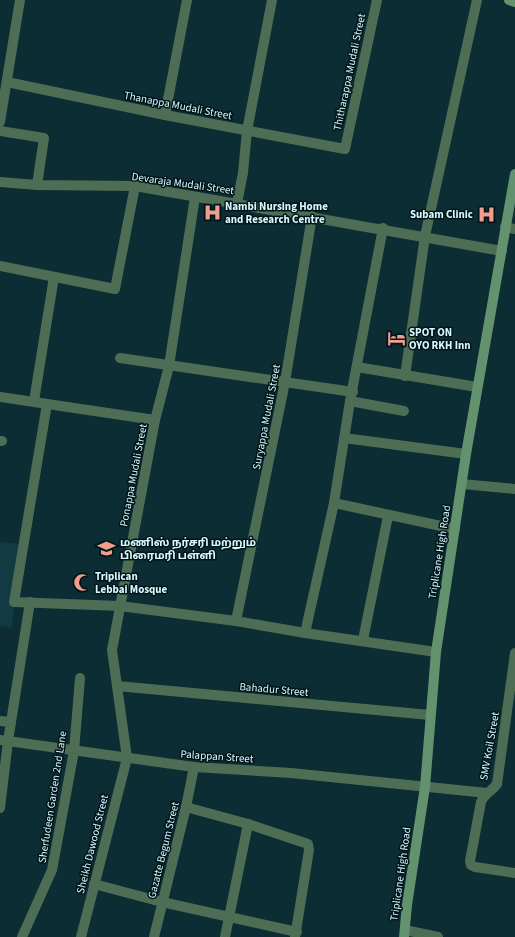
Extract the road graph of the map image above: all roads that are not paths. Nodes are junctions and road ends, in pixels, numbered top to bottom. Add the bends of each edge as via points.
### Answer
1 (20, 0) edge
2 (187, 0) edge
3 (272, 0) edge
4 (377, 0) edge
5 (477, 0) edge
6 (509, 0) edge
7 (515, 2) edge
8 (7, 82) junction
9 (165, 115) junction
10 (0, 122) edge
11 (0, 131) edge
12 (247, 131) junction
13 (345, 149) joint
14 (515, 174) edge
15 (0, 182) edge
16 (37, 185) junction
17 (135, 186) junction
18 (195, 196) junction
19 (237, 203) junction
20 (312, 216) junction
21 (383, 228) junction
22 (510, 228) edge
23 (425, 236) junction
24 (502, 251) junction
25 (0, 266) edge
26 (54, 277) junction
27 (120, 358) dead end
28 (169, 366) junction
29 (357, 367) junction
30 (405, 376) junction
31 (285, 382) junction
32 (477, 387) junction
33 (0, 396) edge
34 (352, 396) junction
35 (34, 401) junction
36 (47, 404) junction
37 (404, 411) dead end
38 (155, 420) junction
39 (344, 438) junction
40 (466, 454) junction
41 (462, 484) junction
42 (515, 489) edge
43 (334, 503) junction
44 (388, 516) junction
45 (455, 529) junction
46 (30, 602) junction
47 (120, 606) junction
48 (236, 621) junction
49 (305, 633) junction
50 (363, 640) junction
51 (436, 652) junction
52 (515, 653) edge
53 (80, 678) dead end
54 (117, 686) junction
55 (430, 716) junction
56 (0, 721) edge
57 (11, 722) junction
58 (4, 740) edge
59 (74, 751) junction
60 (127, 758) junction
61 (194, 768) junction
62 (425, 787) junction
63 (487, 793) junction
64 (186, 807) junction
65 (0, 808) edge
66 (248, 824) junction
67 (515, 873) edge
68 (94, 884) junction
69 (162, 902) junction
70 (230, 917) junction
71 (296, 934) edge
72 (405, 934) edge
73 (22, 937) edge
74 (81, 937) edge
75 (154, 937) edge
76 (225, 937) edge
77 (438, 937) edge

1 - 8 street
2 - 9 street
3 - 12 street
4 - 13 street, Thitharappa Mudali Street
5 - 23 street
6 - 7 main road
8 - 9 street, Thanappa Mudali Street
8 - 10 street
9 - 12 street, Thanappa Mudali Street
11 - 16 street via 44,138
12 - 13 street, Thanappa Mudali Street
12 - 19 street
14 - 22 main road, Triplicane High Road
15 - 16 street, Devaraja Mudali Street
16 - 17 street, Devaraja Mudali Street
17 - 18 street, Devaraja Mudali Street
17 - 26 street via 115,289
18 - 19 street, Devaraja Mudali Street
18 - 28 street, Ponappa Mudali Street
19 - 20 street, Devaraja Mudali Street
20 - 21 street, Devaraja Mudali Street
20 - 31 street, Suryappa Mudali Street
21 - 23 street, Devaraja Mudali Street
21 - 29 street
22 - 24 main road, Triplicane High Road
23 - 24 street, Devaraja Mudali Street
23 - 30 street
24 - 32 main road, Triplicane High Road
25 - 26 street
26 - 35 street
27 - 28 street
28 - 31 street
28 - 38 street, Ponappa Mudali Street
29 - 30 street
29 - 34 street
30 - 32 street
31 - 34 street
31 - 48 street, Suryappa Mudali Street
32 - 40 main road, Triplicane High Road
33 - 35 street
34 - 37 street
34 - 39 street
35 - 36 street
36 - 38 street
36 - 46 street via 14,602
38 - 47 street, Ponappa Mudali Street
39 - 40 street
39 - 43 street
40 - 41 main road, Triplicane High Road
41 - 42 street
41 - 45 main road, Triplicane High Road
43 - 44 street
43 - 49 street
44 - 45 street
44 - 50 street
45 - 51 main road, Triplicane High Road
46 - 47 street
46 - 57 street
47 - 48 street
47 - 54 street, Ponappa Mudali Street via 112,650
48 - 49 street
49 - 50 street
50 - 51 street
51 - 55 main road, Triplicane High Road
52 - 63 street, SMV Koil Street via 497,784
53 - 59 street, Sherfudeen Garden 2nd Lane
54 - 55 street, Bahadur Street
54 - 60 street, Ponappa Mudali Street
55 - 62 main road, Triplicane High Road
56 - 57 street
57 - 58 street
58 - 59 street, Palappan Street
58 - 65 street
59 - 60 street, Palappan Street
59 - 73 street, Sherfudeen Garden 2nd Lane via 52,870
60 - 61 street, Palappan Street
60 - 68 street, Sheikh Dawood Street
61 - 62 street, Palappan Street via 291,773
61 - 64 street, Gazatte Begum Street
62 - 63 street, Palappan Street
62 - 72 main road, Triplicane High Road
63 - 67 street, SMV Koil Street via 481,802 471,865
64 - 66 street
64 - 69 street, Gazatte Begum Street
66 - 70 street
66 - 71 street via 308,844
68 - 69 street
68 - 74 street, Sheikh Dawood Street
69 - 70 street
69 - 75 street, Gazatte Begum Street
70 - 71 street
70 - 76 street
72 - 77 street

